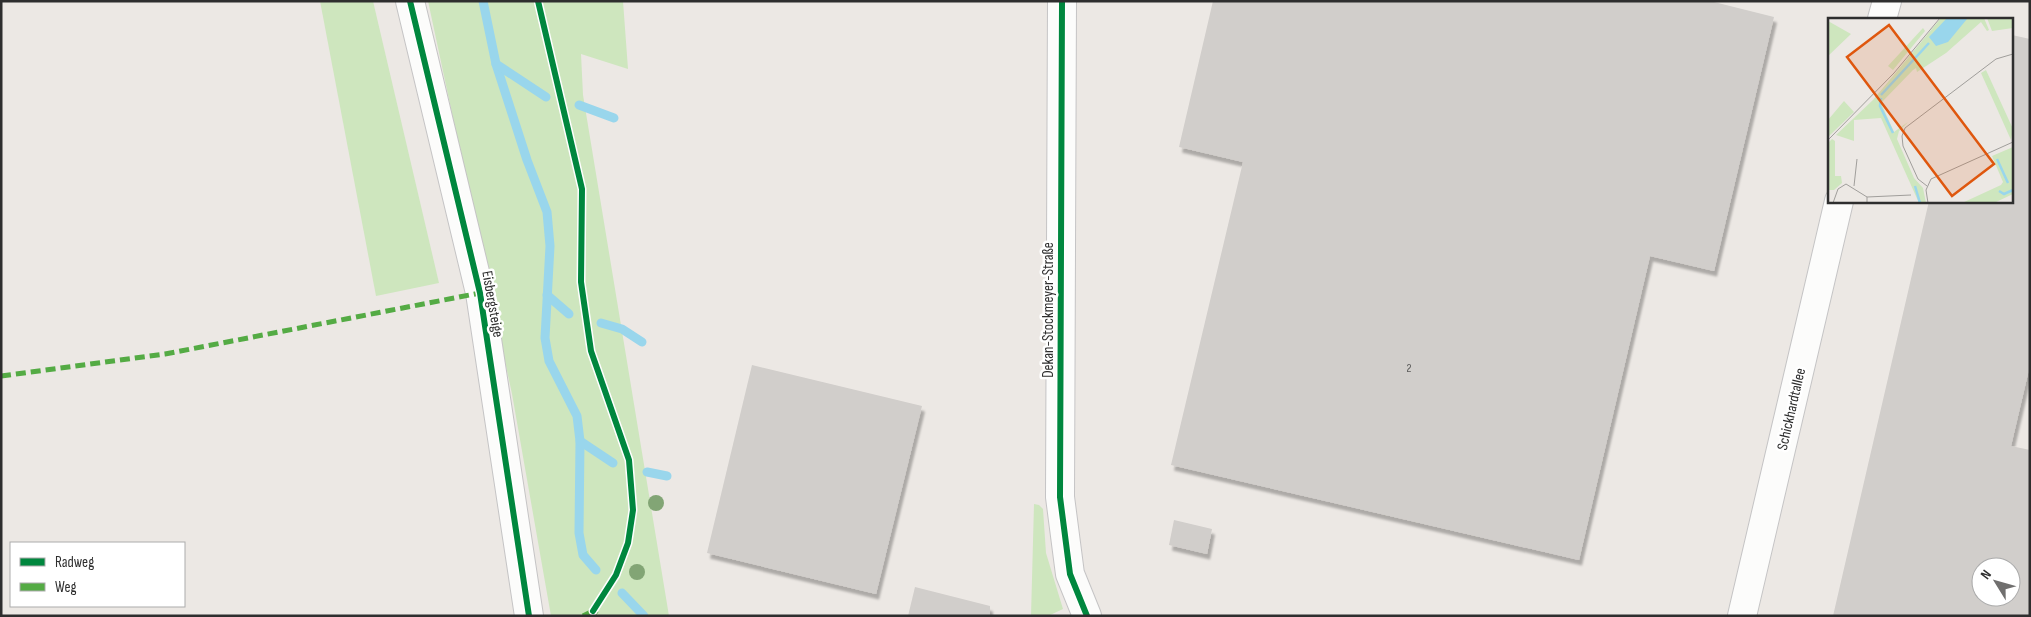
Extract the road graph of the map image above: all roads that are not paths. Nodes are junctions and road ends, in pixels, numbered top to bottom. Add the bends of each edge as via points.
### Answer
1 (410, 1) edge
2 (1062, 1) edge
3 (1886, 1) edge
4 (1882, 18) edge
5 (1840, 202) edge
6 (529, 616) edge
7 (1087, 616) edge
8 (1742, 616) edge

1 - 6 street, Eisbergsteige via 480,293
2 - 7 street, Dekan-Stockmeyer-Straße via 1060,497 1070,574
3 - 4 street
5 - 8 street, Schickhardtallee

